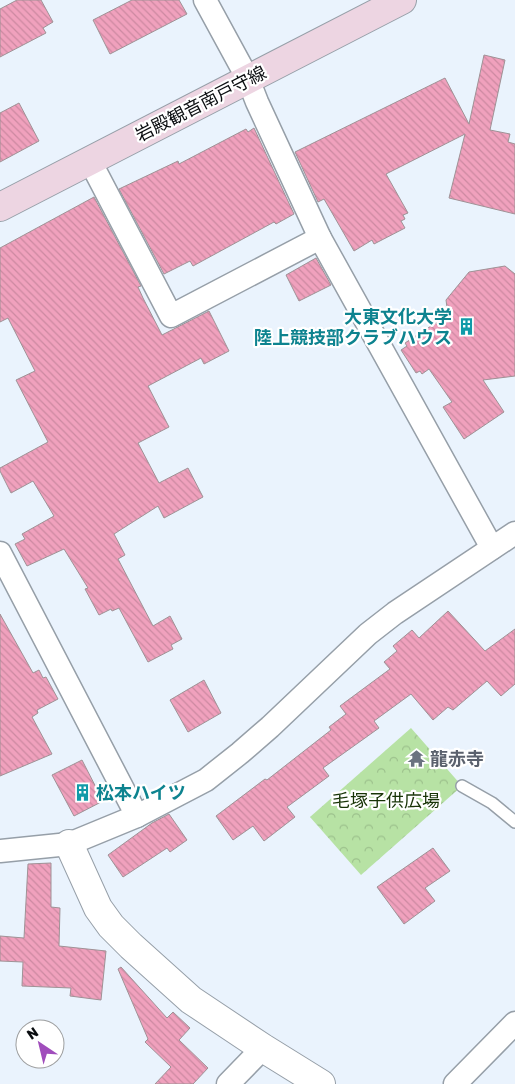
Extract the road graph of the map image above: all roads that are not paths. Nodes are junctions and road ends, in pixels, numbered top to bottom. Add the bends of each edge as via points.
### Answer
1 (205, 0) edge
2 (402, 0) edge
3 (248, 79) junction
4 (90, 161) junction
5 (0, 207) edge
6 (320, 238) junction
7 (515, 533) edge
8 (492, 548) junction
9 (0, 553) edge
10 (7, 582) edge
11 (462, 786) dead end
12 (138, 816) junction
13 (515, 822) edge
14 (69, 844) junction
15 (0, 851) edge
16 (515, 1023) edge
17 (263, 1048) junction
18 (228, 1084) edge
19 (321, 1084) edge
20 (455, 1084) edge

1 - 3 street
2 - 3 main road, 岩殿観音南戸守線
3 - 4 main road, 岩殿観音南戸守線
3 - 6 street
4 - 5 main road, 岩殿観音南戸守線
4 - 6 street via 171,316
6 - 8 street
7 - 8 street
8 - 12 street via 368,634 270,727 206,780
9 - 10 street
10 - 12 street
11 - 13 lane via 492,803
12 - 14 street
14 - 15 street
14 - 17 street via 98,908 111,926 191,1000
16 - 20 street
17 - 18 street
17 - 19 street

